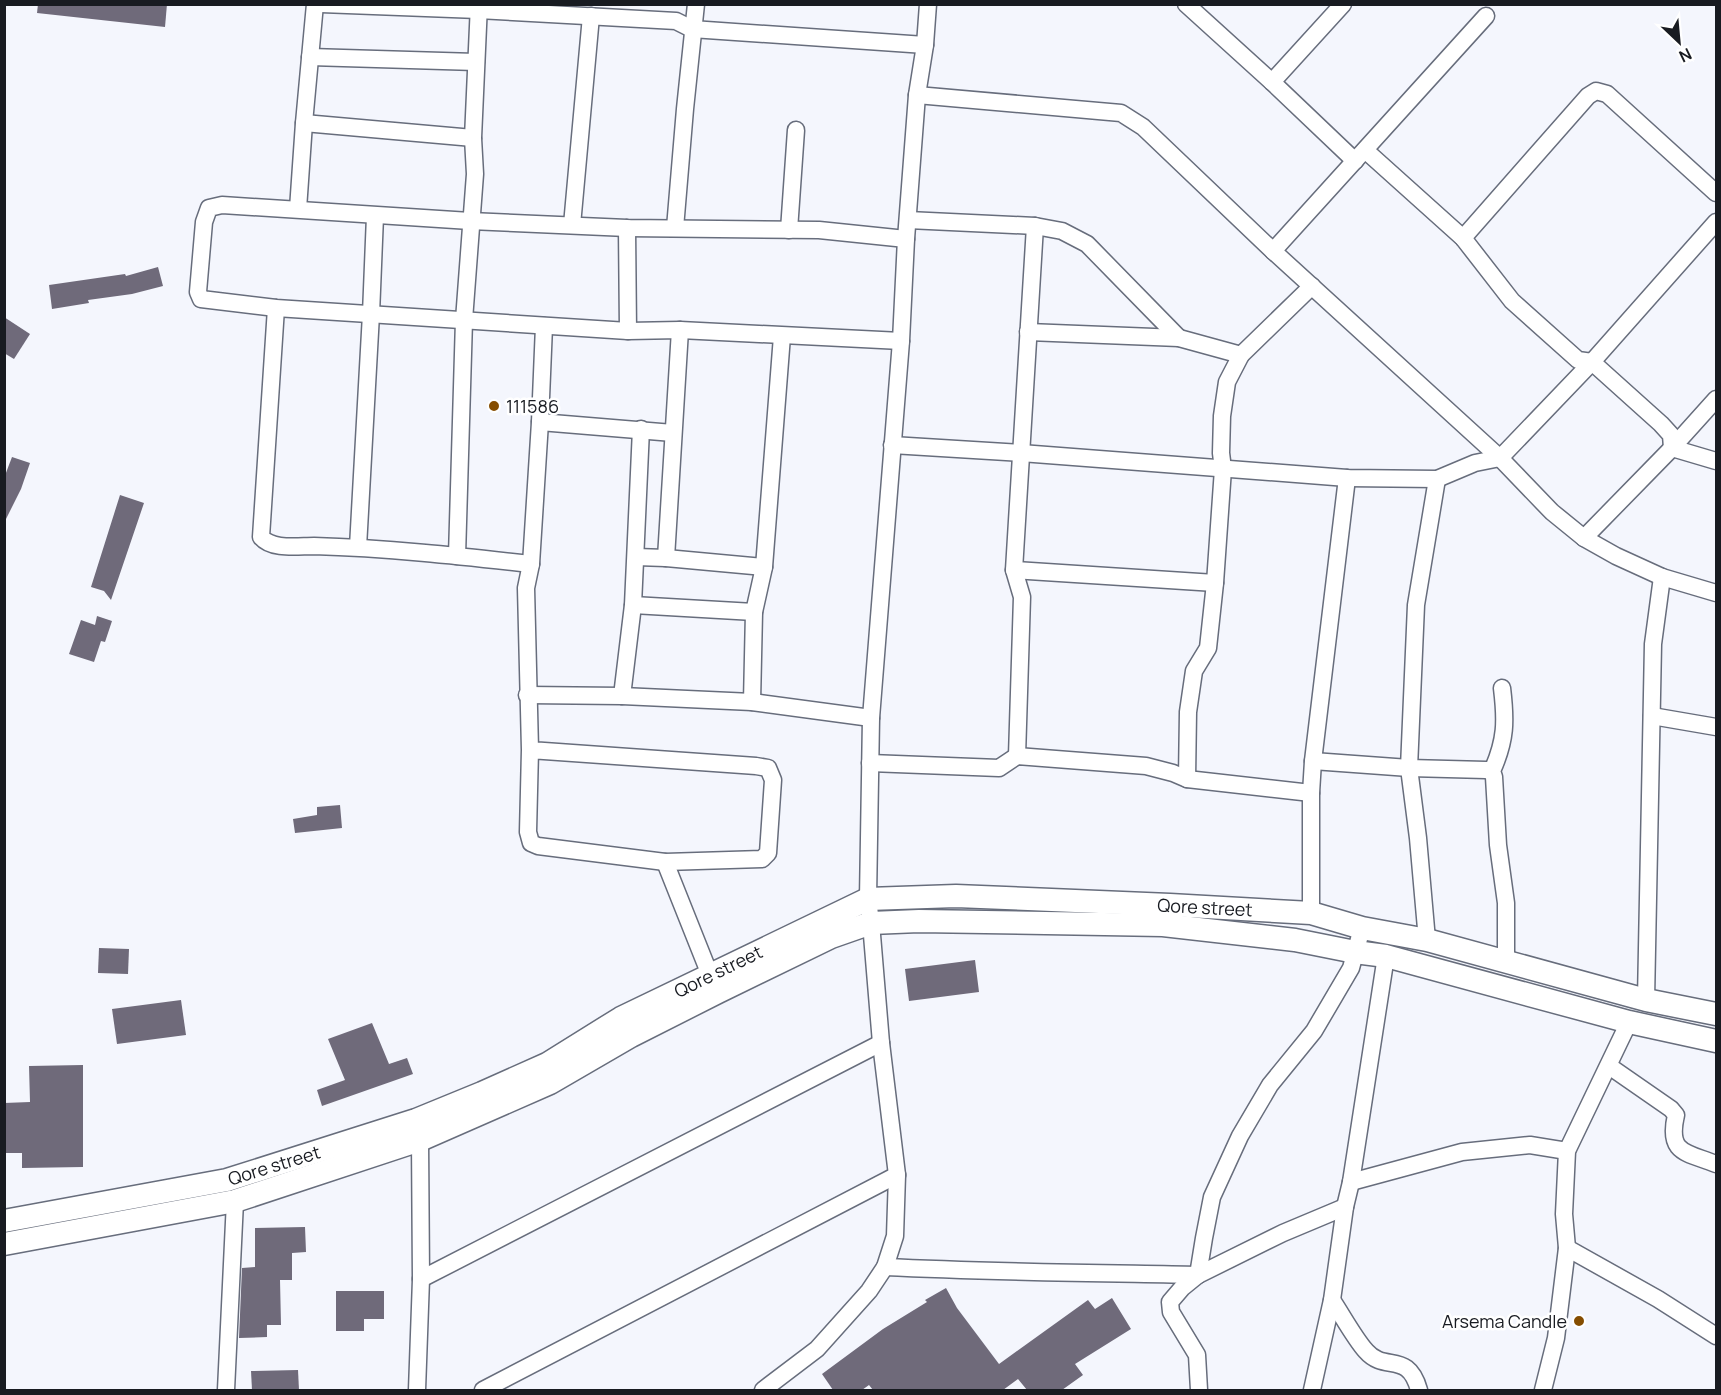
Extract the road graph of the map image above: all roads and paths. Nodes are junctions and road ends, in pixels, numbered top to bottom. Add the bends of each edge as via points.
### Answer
1 (315, 4) edge
2 (321, 4) edge
3 (696, 4) edge
4 (928, 4) edge
5 (1186, 4) edge
6 (1344, 4) edge
7 (478, 7) edge
8 (591, 16) junction
9 (1486, 16) dead end
10 (692, 29) junction
11 (925, 45) junction
12 (310, 57) junction
13 (476, 62) junction
14 (1272, 82) junction
15 (917, 95) junction
16 (304, 123) junction
17 (796, 130) dead end
18 (473, 138) junction
19 (1360, 156) junction
20 (1716, 193) edge
21 (298, 209) junction
22 (375, 216) junction
23 (908, 220) junction
24 (470, 221) junction
25 (1716, 222) edge
26 (572, 225) junction
27 (1035, 226) junction
28 (627, 228) junction
29 (675, 228) junction
30 (789, 230) junction
31 (906, 238) junction
32 (1463, 238) junction
33 (1273, 251) junction
34 (1312, 286) junction
35 (276, 308) junction
36 (371, 314) junction
37 (464, 320) junction
38 (544, 326) junction
39 (680, 330) junction
40 (628, 331) junction
41 (1028, 332) junction
42 (782, 336) junction
43 (1179, 338) junction
44 (901, 340) junction
45 (1241, 355) junction
46 (1592, 362) junction
47 (1716, 399) edge
48 (540, 422) junction
49 (641, 429) junction
50 (673, 433) junction
51 (892, 445) junction
52 (1672, 448) junction
53 (1021, 453) junction
54 (1500, 458) junction
55 (1716, 461) edge
56 (1223, 469) junction
57 (1347, 478) junction
58 (1437, 479) junction
59 (1584, 538) junction
60 (358, 547) junction
61 (458, 556) junction
62 (636, 557) junction
63 (666, 558) junction
64 (531, 564) junction
65 (764, 567) junction
66 (1014, 570) junction
67 (1662, 577) junction
68 (1215, 583) junction
69 (1716, 593) edge
70 (633, 605) junction
71 (754, 612) junction
72 (1502, 688) dead end
73 (528, 695) junction
74 (622, 696) junction
75 (752, 702) junction
76 (1652, 716) junction
77 (871, 718) junction
78 (1716, 727) edge
79 (530, 750) junction
80 (1017, 756) junction
81 (1313, 761) junction
82 (870, 763) junction
83 (1409, 768) junction
84 (1492, 771) junction
85 (1187, 779) junction
86 (1311, 793) junction
87 (665, 862) junction
88 (868, 899) junction
89 (1311, 913) junction
90 (871, 923) junction
91 (1362, 928) junction
92 (1427, 940) junction
93 (1459, 949) junction
94 (1355, 952) junction
95 (1386, 956) junction
96 (1506, 961) junction
97 (1454, 974) junction
98 (710, 975) junction
99 (1646, 1000) junction
100 (1716, 1014) edge
101 (1629, 1022) junction
102 (1716, 1041) edge
103 (881, 1043) junction
104 (1609, 1065) junction
105 (420, 1140) junction
106 (1568, 1151) junction
107 (1716, 1164) edge
108 (897, 1175) junction
109 (1351, 1182) junction
110 (235, 1201) junction
111 (1345, 1207) junction
112 (4, 1221) edge
113 (4, 1244) edge
114 (1567, 1248) junction
115 (885, 1267) junction
116 (1198, 1275) junction
117 (421, 1279) junction
118 (1332, 1300) junction
119 (1716, 1336) edge
120 (226, 1390) edge
121 (417, 1390) edge
122 (483, 1390) edge
123 (763, 1390) edge
124 (1199, 1390) edge
125 (1312, 1390) edge
126 (1419, 1390) edge
127 (1543, 1390) edge

1 - 12 street
2 - 7 street
3 - 10 street
4 - 11 street
5 - 14 street
6 - 14 street
7 - 8 street
7 - 13 street
8 - 10 street via 676,21
8 - 26 street
9 - 19 street
10 - 11 street
10 - 29 street
11 - 15 street
12 - 13 street
12 - 16 street
13 - 18 street
14 - 19 street
15 - 23 street
15 - 33 street via 1121,113 1143,128
16 - 18 street
16 - 21 street
17 - 30 street
18 - 24 street via 475,174
19 - 32 street
19 - 33 street
20 - 32 street via 1607,94 1596,91
21 - 22 street
21 - 35 street via 222,205 209,208 204,222 198,292 201,299
22 - 24 street
22 - 36 street
23 - 27 street
23 - 31 street
24 - 26 street
24 - 37 street
25 - 46 street
26 - 28 street
27 - 41 street
27 - 43 street via 1062,231 1087,244
28 - 29 street
28 - 40 street
29 - 30 street
30 - 31 street
31 - 44 street
32 - 46 street via 1512,301 1578,360
33 - 34 street
34 - 45 street
34 - 54 street
35 - 36 street
35 - 60 street via 261,537 266,543 279,546
36 - 37 street
36 - 60 street
37 - 38 street
37 - 61 street
38 - 40 street
38 - 48 street
39 - 40 street
39 - 42 street
39 - 50 street
41 - 43 street
41 - 53 street
42 - 44 street
42 - 65 street
43 - 45 street
44 - 51 street
45 - 56 street via 1227,382 1221,416
46 - 52 street via 1661,424 1671,435
46 - 54 street
47 - 52 street
48 - 49 street
48 - 64 street
49 - 50 street
49 - 62 street
50 - 63 street
51 - 53 street
51 - 77 street
52 - 55 street
52 - 59 street
53 - 56 street
53 - 66 street
54 - 58 street via 1475,463
54 - 59 street via 1552,512
56 - 57 street
56 - 68 street
57 - 58 street
57 - 81 street
58 - 83 street via 1416,606
59 - 67 street
60 - 61 street
61 - 64 street
62 - 63 street
62 - 70 street
63 - 65 street
64 - 73 street via 526,588
65 - 71 street
66 - 68 street
66 - 80 street via 1022,597
67 - 69 street
67 - 76 street via 1653,644
68 - 85 street via 1208,648 1194,670 1188,712
70 - 71 street
70 - 74 street
71 - 75 street
72 - 84 street via 1505,730
73 - 74 street
73 - 79 street
74 - 75 street
75 - 77 street
76 - 78 street
76 - 99 street
77 - 82 street
79 - 87 street via 531,843
79 - 87 street via 768,768 773,780 770,843 762,859
80 - 82 street via 999,768
80 - 85 street via 1146,766
81 - 83 street
81 - 86 street
82 - 88 street
83 - 84 street
83 - 92 street
84 - 96 street via 1506,903
85 - 86 street
86 - 89 street
87 - 98 street
88 - 89 street, Qore street via 956,896
88 - 90 street
88 - 98 street, Qore street
89 - 91 street, Qore street
90 - 94 street, Qore street via 1163,925 1295,940
90 - 103 street
90 - 105 street, Qore street via 831,937 718,992 550,1083
91 - 92 street, Qore street
91 - 94 street
92 - 93 street, Qore street
93 - 96 street, Qore street
93 - 97 street
94 - 95 street, Qore street
94 - 116 street via 1351,968 1314,1031 1270,1085 1240,1136 1212,1197
95 - 97 street, Qore street
95 - 109 street
96 - 99 street, Qore street
97 - 101 street, Qore street
98 - 112 street, Qore street via 621,1018 547,1064 417,1120 227,1180
99 - 100 street, Qore street
101 - 102 street, Qore street
101 - 104 street
103 - 108 street
103 - 117 street
104 - 106 street
104 - 107 street via 1671,1109 1676,1115 1675,1144 1681,1151
105 - 110 street, Qore street
105 - 117 street
106 - 109 street via 1530,1145 1462,1152
106 - 114 street via 1564,1214
108 - 115 street via 895,1236
108 - 122 street
109 - 111 street
110 - 113 street, Qore street
110 - 120 street
111 - 116 street
111 - 118 street
114 - 119 street
114 - 127 street via 1556,1338
115 - 116 street
115 - 123 street via 818,1348
116 - 124 street via 1170,1302 1171,1312 1197,1355
117 - 121 street
118 - 125 street
118 - 126 street via 1366,1352 1379,1360 1404,1365

